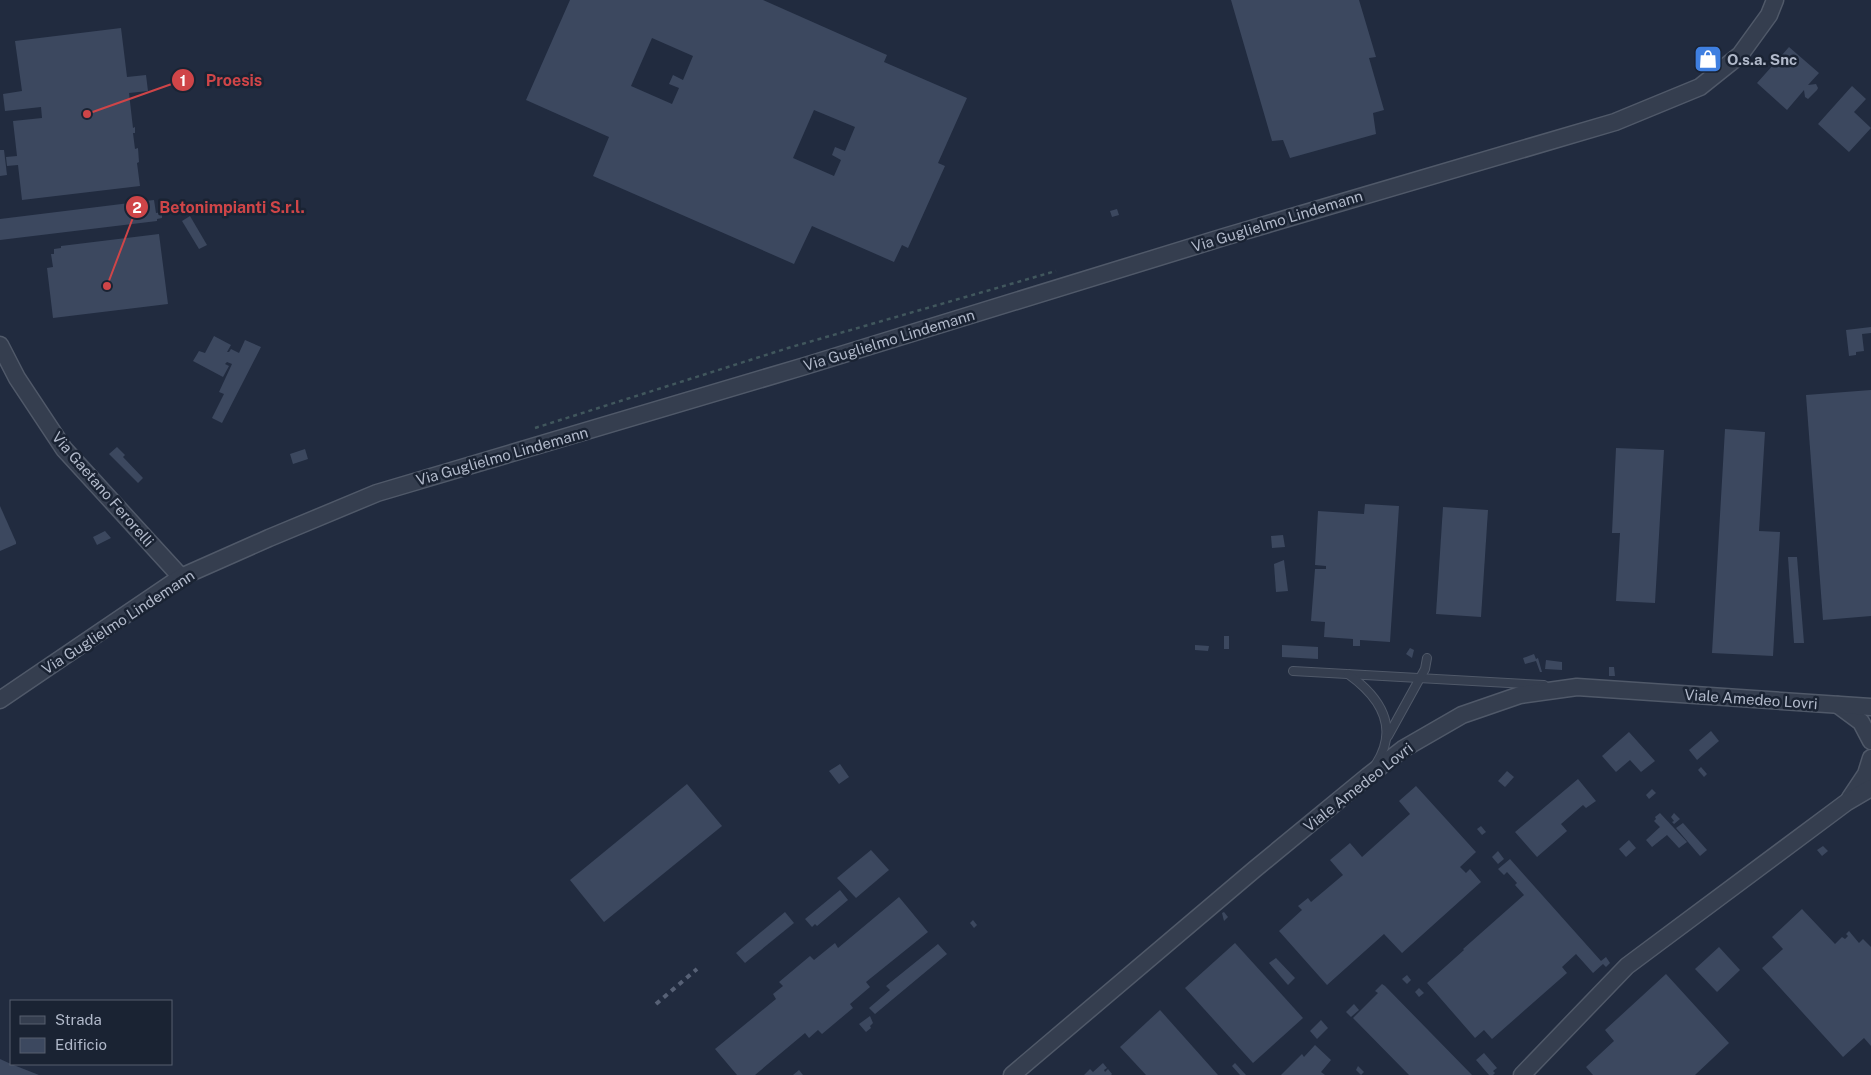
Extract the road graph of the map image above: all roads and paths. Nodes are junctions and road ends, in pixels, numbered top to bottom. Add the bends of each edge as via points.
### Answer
1 (1775, 0) edge
2 (0, 345) edge
3 (0, 378) edge
4 (17, 378) junction
5 (181, 577) junction
6 (1427, 658) dead end
7 (1294, 671) dead end
8 (1348, 674) junction
9 (1420, 678) junction
10 (1577, 687) junction
11 (0, 700) edge
12 (1838, 705) junction
13 (1871, 707) edge
14 (1388, 736) junction
15 (1871, 741) edge
16 (1871, 758) edge
17 (1368, 776) junction
18 (1871, 788) edge
19 (1847, 802) junction
20 (1012, 1075) edge
21 (1522, 1075) edge

1 - 5 street, Via Guglielmo Lindemann via 1769,15 1740,55 1700,87 1615,122 1224,236 805,366 377,493
2 - 4 street, Via Gaetano Ferorelli
3 - 4 street
4 - 5 street, Via Gaetano Ferorelli via 64,448
5 - 11 street, Via Guglielmo Lindemann
6 - 9 lane
7 - 8 lane
8 - 9 lane
8 - 14 lane via 1372,695 1381,710
9 - 10 lane
9 - 14 lane
10 - 12 street, Viale Amedeo Lovri
10 - 17 street, Viale Amedeo Lovri via 1520,694 1462,715 1403,749
12 - 13 street, Viale Amedeo Lovri
12 - 15 street via 1861,722
14 - 17 lane via 1383,753
16 - 19 street via 1866,774
17 - 20 street, Viale Amedeo Lovri
18 - 19 street
19 - 21 street via 1627,966

